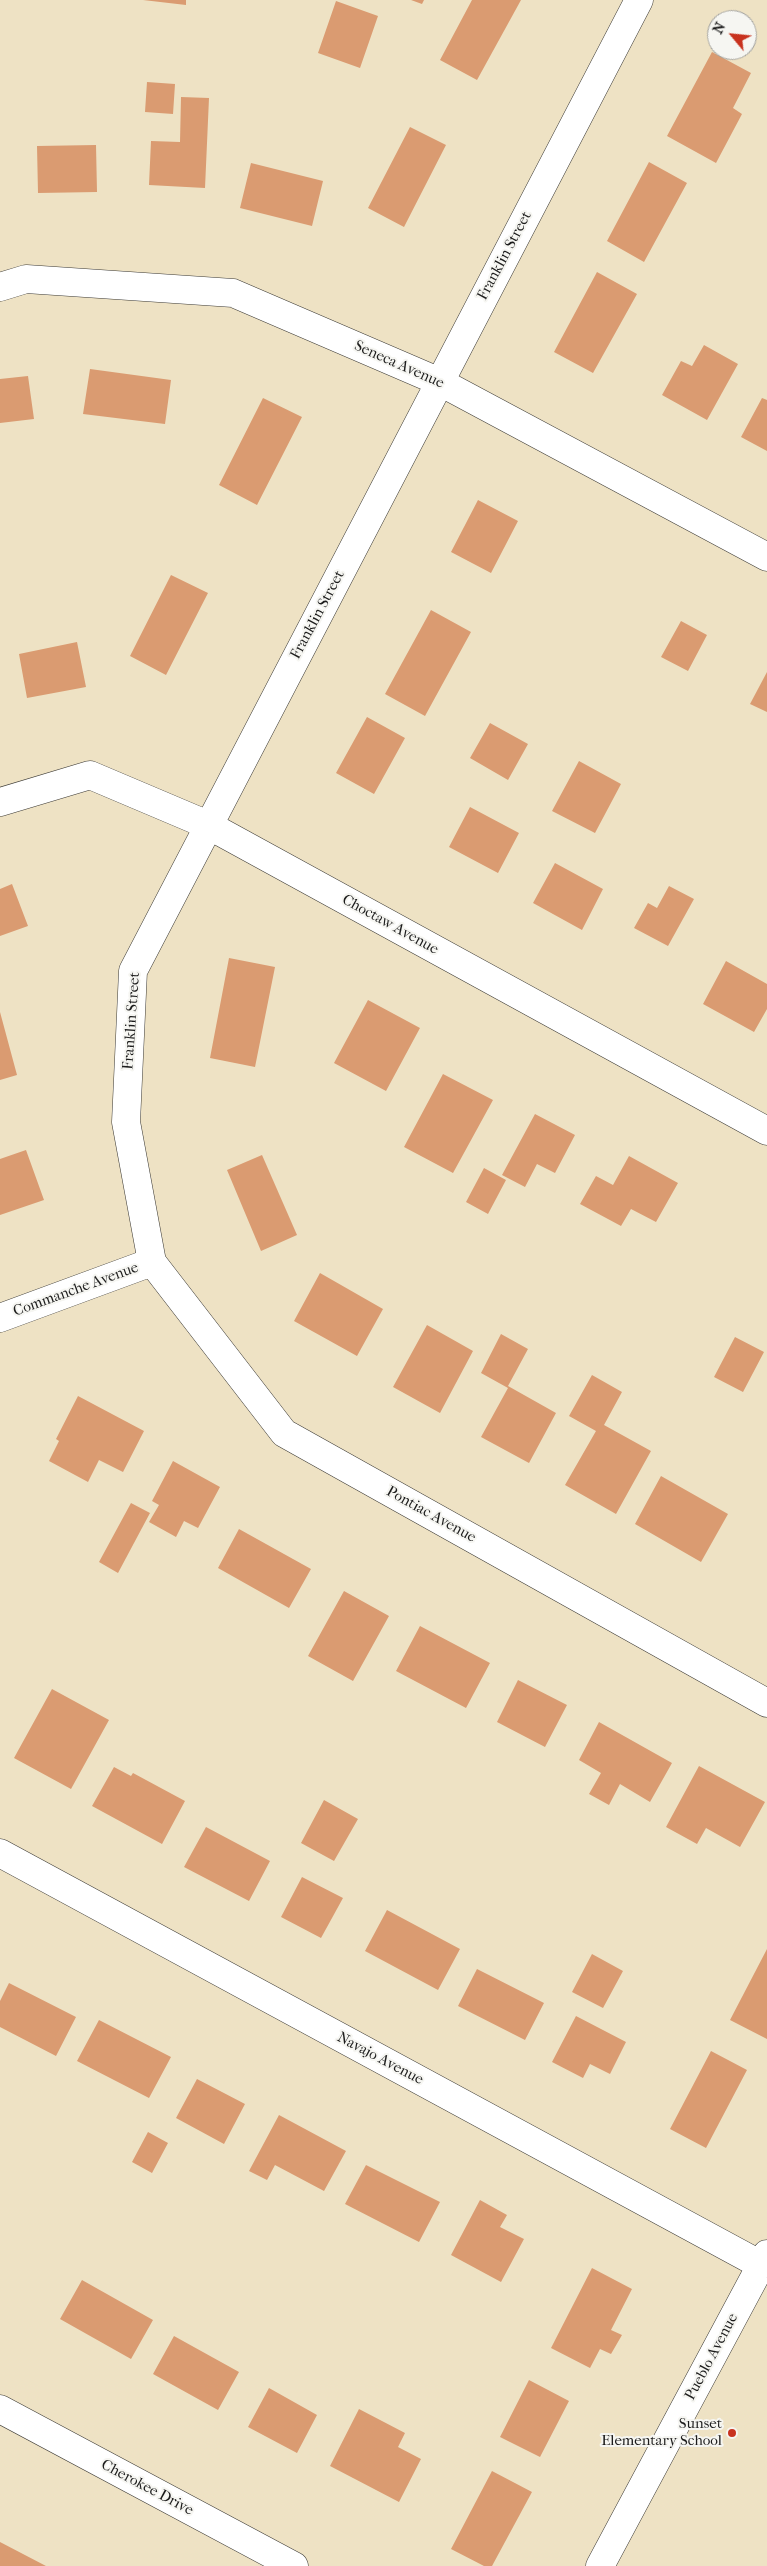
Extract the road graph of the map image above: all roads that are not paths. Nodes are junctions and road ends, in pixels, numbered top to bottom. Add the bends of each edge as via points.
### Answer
1 (639, 0) edge
2 (0, 287) edge
3 (440, 382) junction
4 (767, 557) edge
5 (0, 802) edge
6 (208, 825) junction
7 (767, 1131) edge
8 (152, 1262) junction
9 (0, 1318) edge
10 (767, 1703) edge
11 (0, 1853) edge
12 (764, 2260) edge
13 (0, 2409) edge
14 (294, 2566) edge
15 (600, 2566) edge

1 - 3 street, Franklin Street
2 - 3 street, Seneca Avenue via 26,279 233,293
3 - 4 street, Seneca Avenue
3 - 6 street, Franklin Street
5 - 6 street, Choctaw Avenue via 90,775
6 - 7 street, Choctaw Avenue
6 - 8 street, Franklin Street via 133,971 126,1122
8 - 9 street, Commanche Avenue
8 - 10 street, Pontiac Avenue via 284,1433
11 - 12 street, Navajo Avenue
12 - 15 street, Pueblo Avenue
13 - 14 street, Cherokee Drive

